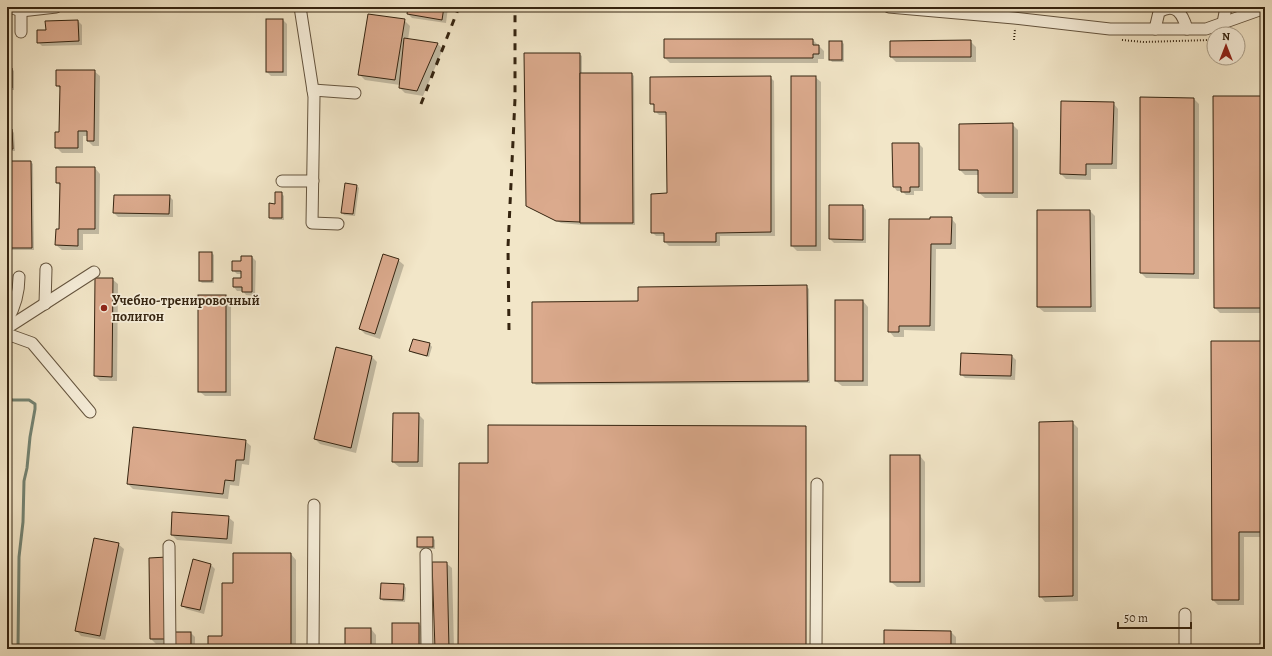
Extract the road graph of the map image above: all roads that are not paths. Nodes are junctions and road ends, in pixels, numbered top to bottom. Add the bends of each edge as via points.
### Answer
1 (56, 7) edge
2 (300, 7) edge
3 (889, 7) edge
4 (1014, 7) edge
5 (1227, 7) edge
6 (1265, 8) edge
7 (15, 9) edge
8 (1014, 18) junction
9 (1234, 19) junction
10 (1223, 23) junction
11 (1155, 29) junction
12 (1187, 29) junction
13 (21, 32) dead end
14 (313, 90) junction
15 (356, 93) dead end
16 (282, 181) dead end
17 (313, 181) junction
18 (338, 224) dead end
19 (46, 269) dead end
20 (94, 272) dead end
21 (19, 277) dead end
22 (45, 304) junction
23 (7, 321) edge
24 (7, 328) edge
25 (7, 334) edge
26 (90, 412) dead end
27 (817, 484) dead end
28 (314, 505) dead end
29 (169, 546) dead end
30 (426, 554) dead end
31 (1184, 614) dead end
32 (170, 649) edge
33 (313, 649) edge
34 (427, 649) edge
35 (816, 649) edge
36 (1184, 649) edge

1 - 7 lane
2 - 14 lane
3 - 8 lane
4 - 8 lane
5 - 9 lane
5 - 10 lane
6 - 9 lane
7 - 13 lane
8 - 11 lane
9 - 10 lane
10 - 12 lane via 1206,29
11 - 12 lane
11 - 12 lane via 1159,12 1165,8 1173,8 1180,13
14 - 15 lane
14 - 17 lane
16 - 17 lane
17 - 18 lane via 312,223
19 - 22 lane
20 - 22 lane
21 - 23 lane via 17,298
22 - 24 lane
25 - 26 lane via 32,343
27 - 35 lane
28 - 33 lane
29 - 32 lane
30 - 34 lane
31 - 36 lane

